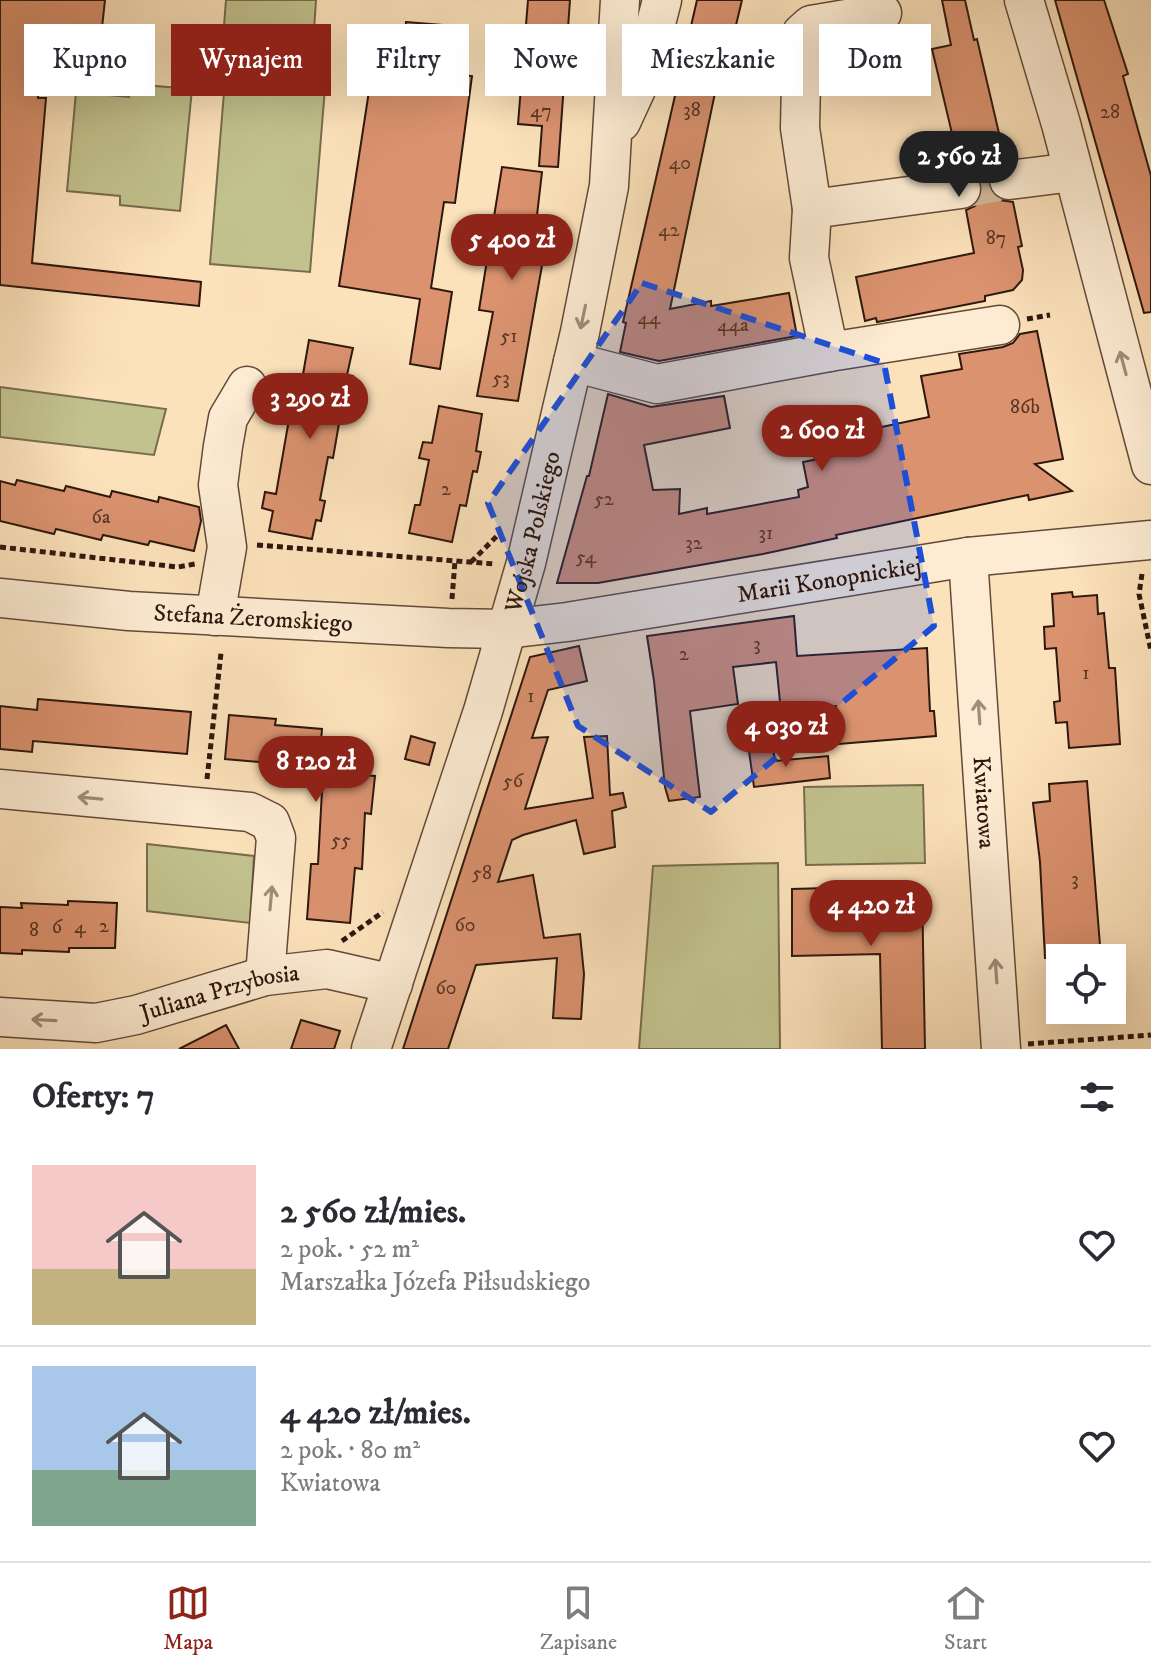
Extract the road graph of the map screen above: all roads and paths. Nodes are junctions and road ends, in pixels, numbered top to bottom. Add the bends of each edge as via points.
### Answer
1 (620, 0) edge
2 (662, 0) edge
3 (1024, 0) edge
4 (882, 13) dead end
5 (614, 137) junction
6 (1073, 172) junction
7 (1009, 180) tunnel mouth
8 (961, 189) tunnel mouth
9 (812, 209) junction
10 (1000, 325) dead end
11 (829, 352) junction
12 (573, 362) junction
13 (247, 386) dead end
14 (1151, 465) edge
15 (508, 525) dead end
16 (968, 557) junction
17 (1146, 557) edge
18 (471, 562) dead end
19 (0, 598) edge
20 (507, 629) junction
21 (218, 635) junction
22 (1151, 651) edge
23 (207, 780) dead end
24 (0, 789) edge
25 (384, 911) dead end
26 (335, 946) dead end
27 (265, 976) junction
28 (393, 984) junction
29 (0, 1017) edge
30 (1151, 1035) edge
31 (95, 1036) edge
32 (1009, 1047) edge
33 (371, 1049) edge

1 - 5 street, Wojska Polskiego
2 - 5 street via 643,74
3 - 6 street
4 - 9 street via 811,25 802,33 800,128
5 -> 12 street, Wojska Polskiego via 598,249
6 - 7 street
14 -> 6 street
8 - 9 street
9 - 11 street via 809,258
10 - 11 street
11 - 12 street via 657,384
12 - 20 street, Wojska Polskiego
13 - 21 street via 228,418 218,485 227,547
15 - 18 path
16 - 17 street, Marii Konopnickiej
16 - 20 street, Marii Konopnickiej
32 -> 16 street, Kwiatowa
17 - 22 path via 1139,594
19 - 21 street, Stefana Żeromskiego
20 - 21 street, Stefana Żeromskiego
20 - 28 street, Wojska Polskiego
21 - 23 path
27 -> 24 street via 276,838 270,822 250,812
25 - 26 path
27 - 28 street, Juliana Przybosia via 327,969
27 - 31 street, Juliana Przybosia via 136,1015
28 - 33 street, Wojska Polskiego
31 -> 29 street, Juliana Przybosia
30 - 32 path

